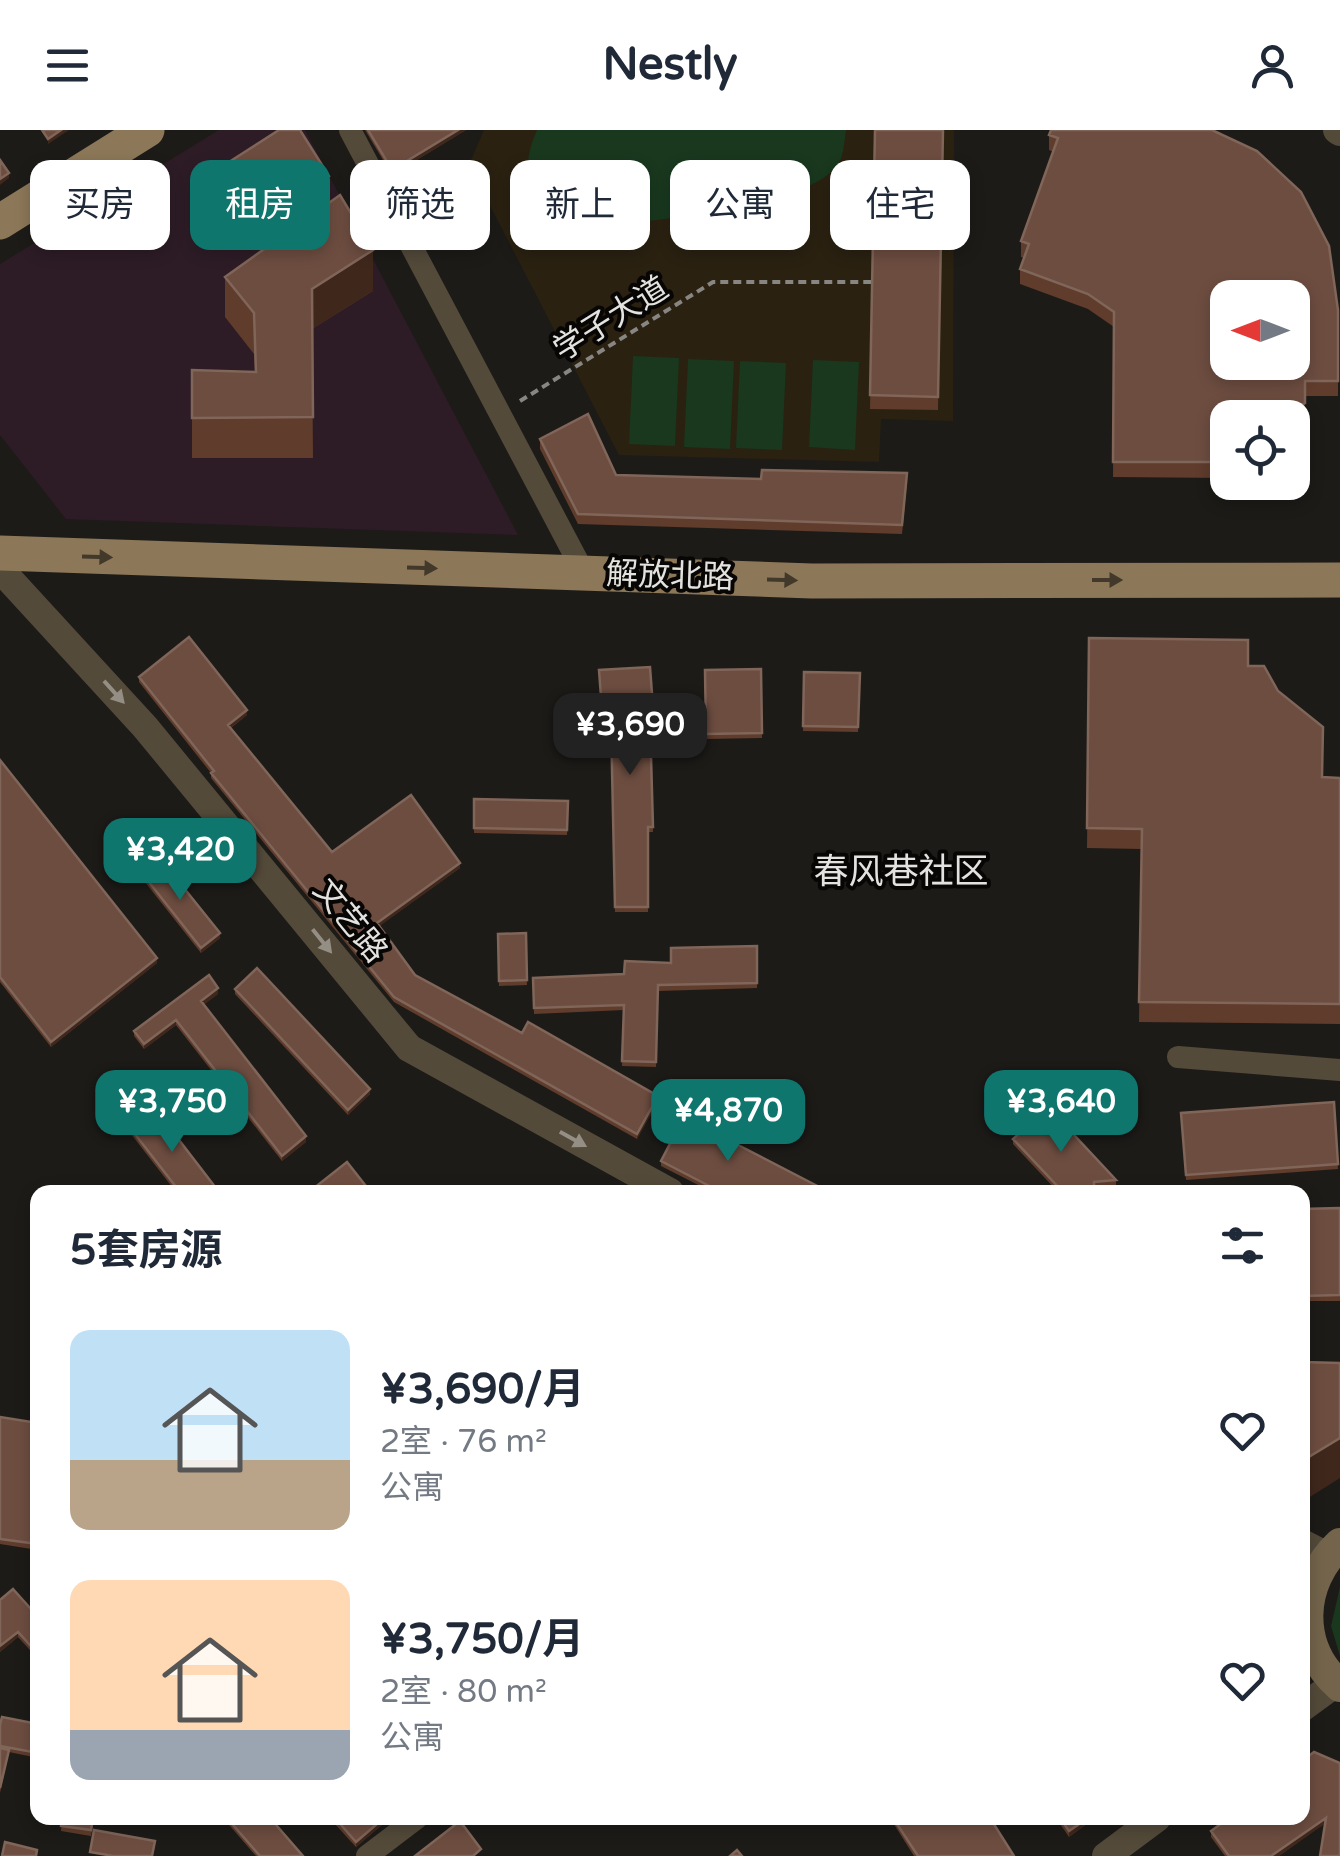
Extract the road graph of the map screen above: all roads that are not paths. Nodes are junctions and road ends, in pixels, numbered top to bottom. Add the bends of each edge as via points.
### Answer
1 (147, 130) edge
2 (350, 130) edge
3 (0, 222) edge
4 (0, 553) edge
5 (0, 569) edge
6 (584, 574) junction
7 (1340, 580) edge
8 (1178, 1058) dead end
9 (1340, 1070) edge
10 (657, 1185) edge
11 (1323, 1548) edge
12 (1310, 1592) edge
13 (1310, 1641) edge
14 (1338, 1685) edge
15 (1310, 1703) edge
16 (408, 1825) edge
17 (1148, 1825) edge
18 (367, 1856) edge
19 (1106, 1856) edge

1 - 3 main road
2 - 6 street
4 -> 6 main road, 解放北路
5 -> 10 street, 文艺路 via 145,727 409,1048
6 -> 7 main road, 解放北路 via 812,581
8 - 9 street
11 - 12 main road
13 - 14 main road
14 - 15 street
16 - 18 street
17 - 19 street

